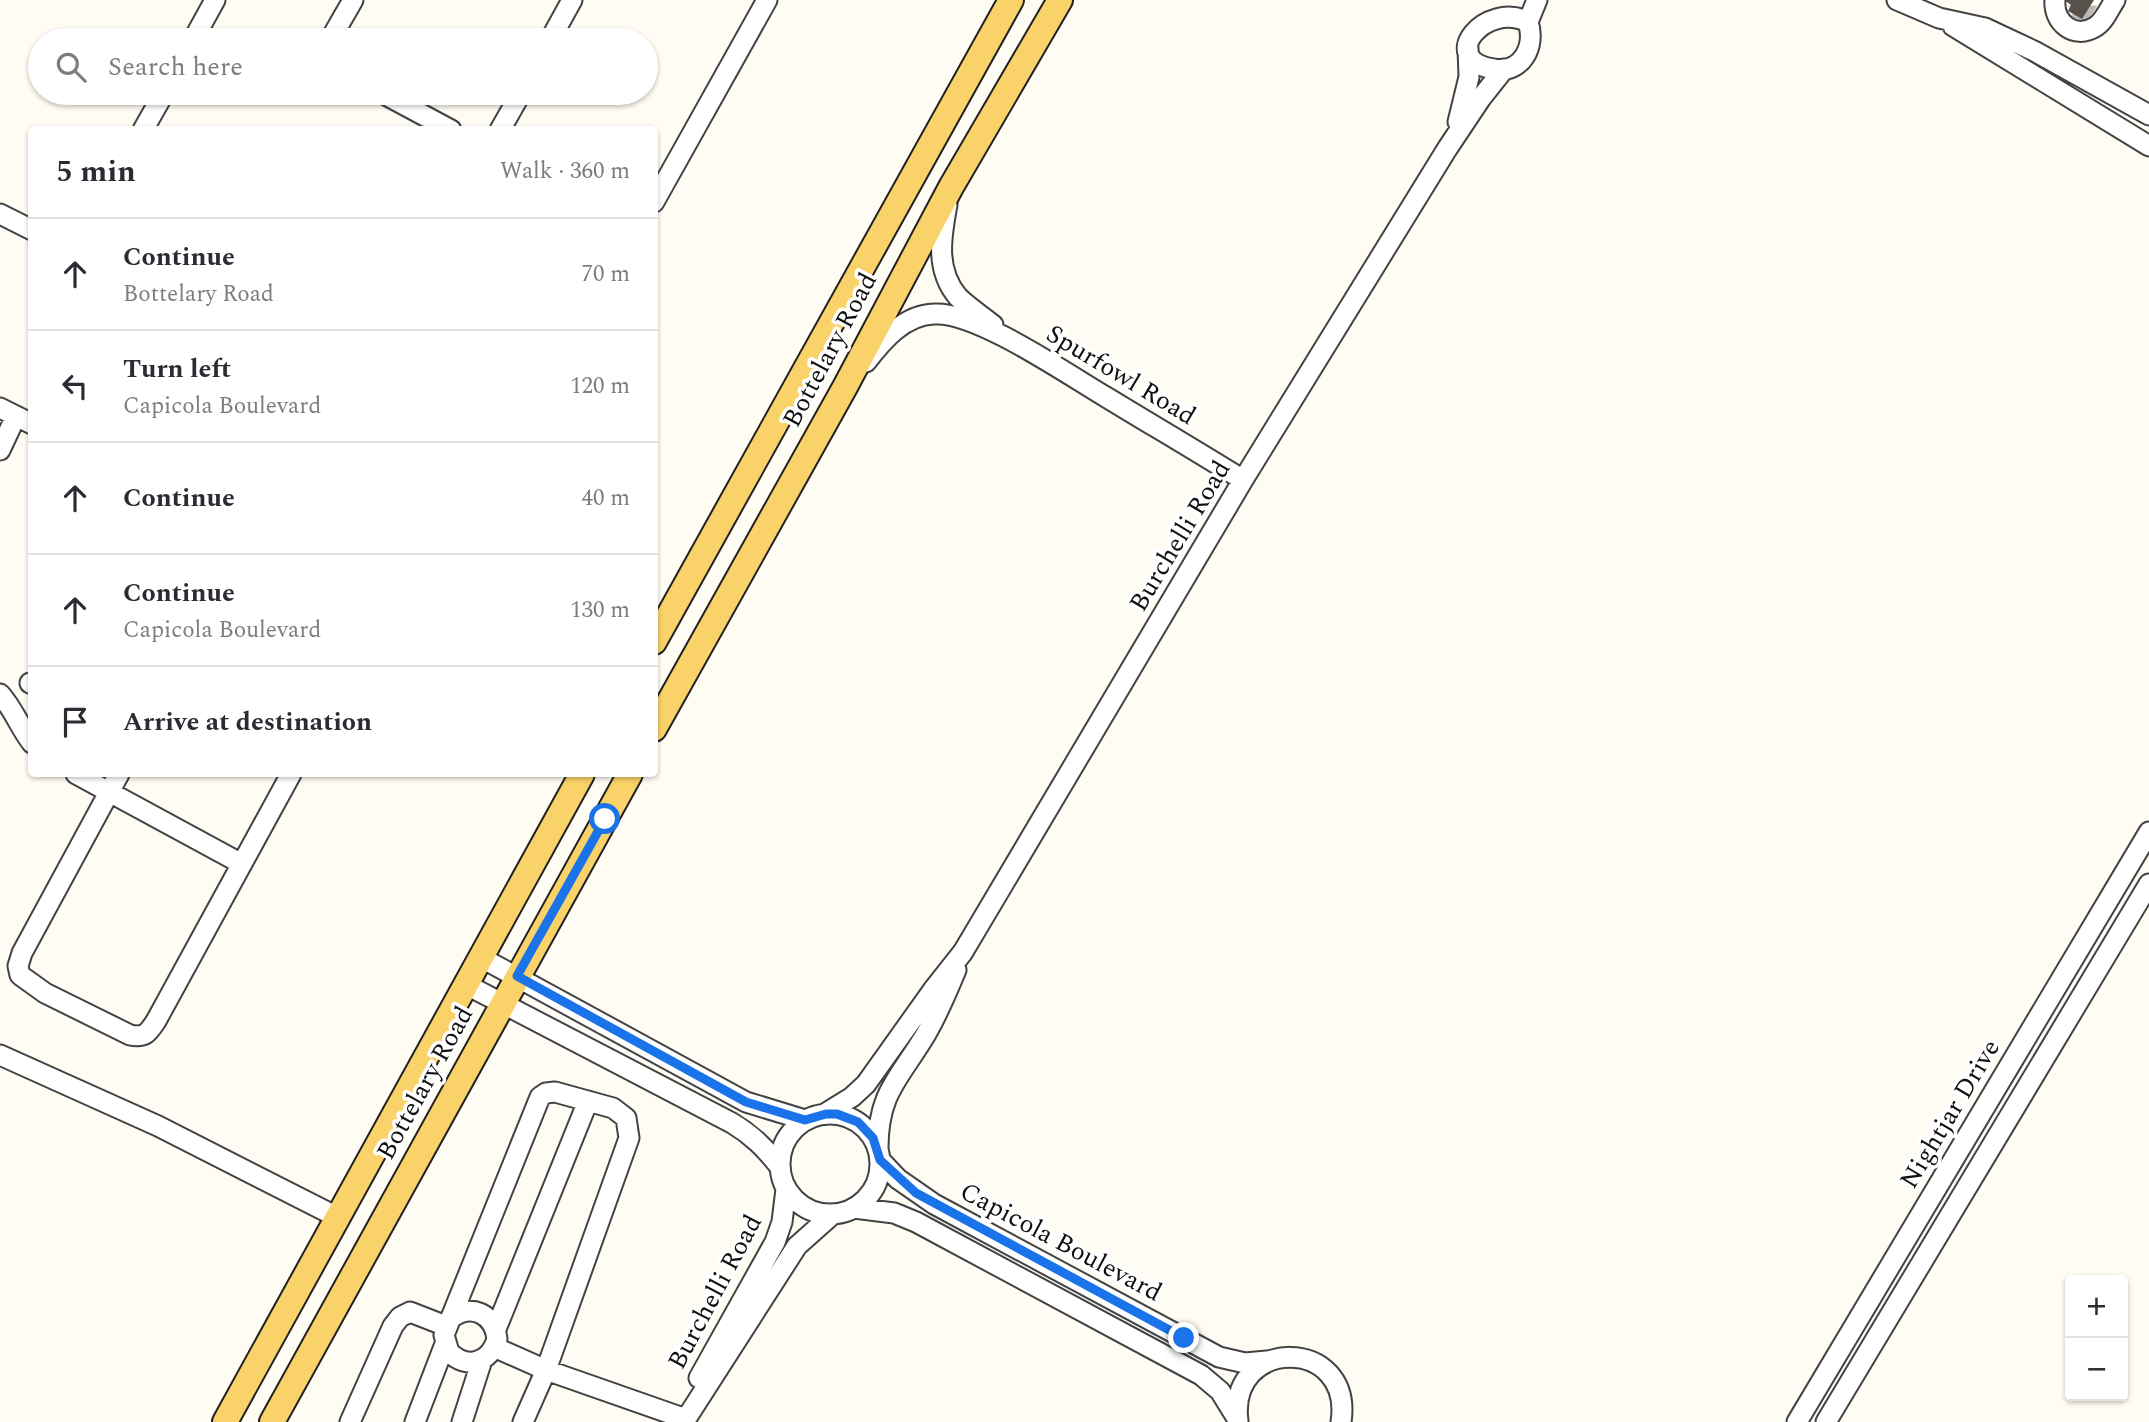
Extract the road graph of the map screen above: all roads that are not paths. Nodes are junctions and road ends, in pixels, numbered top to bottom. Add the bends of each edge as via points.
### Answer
1 (215, 0) edge
2 (353, 0) edge
3 (572, 0) edge
4 (767, 0) edge
5 (1011, 0) edge
6 (1060, 0) edge
7 (1537, 0) edge
8 (1897, 0) edge
9 (1916, 0) edge
10 (2055, 0) edge
11 (2115, 0) edge
12 (1939, 18) junction
13 (1528, 22) junction
14 (199, 28) edge
15 (337, 28) edge
16 (557, 28) edge
17 (1468, 48) junction
18 (1504, 69) junction
19 (157, 105) edge
20 (404, 105) edge
21 (514, 105) edge
22 (2149, 115) edge
23 (145, 126) edge
24 (444, 126) edge
25 (502, 126) edge
26 (2149, 146) edge
27 (1447, 149) junction
28 (951, 187) junction
29 (658, 195) edge
30 (0, 214) edge
31 (28, 228) edge
32 (1007, 337) junction
33 (845, 387) junction
34 (16, 416) edge
35 (0, 450) edge
36 (1244, 480) junction
37 (658, 635) edge
38 (0, 694) edge
39 (658, 722) edge
40 (28, 738) edge
41 (81, 777) edge
42 (117, 777) edge
43 (289, 777) edge
44 (580, 777) edge
45 (628, 777) edge
46 (108, 792) junction
47 (2149, 832) edge
48 (242, 864) junction
49 (2149, 884) edge
50 (963, 952) junction
51 (480, 957) junction
52 (517, 976) junction
53 (465, 984) junction
54 (503, 1004) junction
55 (0, 1055) edge
56 (588, 1101) junction
57 (826, 1114) junction
58 (805, 1120) junction
59 (879, 1154) junction
60 (779, 1167) junction
61 (786, 1189) junction
62 (854, 1208) junction
63 (833, 1214) junction
64 (339, 1218) junction
65 (447, 1329) junction
66 (491, 1346) junction
67 (1267, 1361) junction
68 (546, 1370) junction
69 (1341, 1398) junction
70 (685, 1420) edge
71 (1238, 1421) edge
72 (225, 1422) edge
73 (272, 1422) edge
74 (350, 1422) edge
75 (415, 1422) edge
76 (463, 1422) edge
77 (523, 1422) edge
78 (1341, 1422) edge
79 (1357, 1422) edge
80 (1797, 1422) edge
81 (1826, 1422) edge

1 - 14 street
2 - 15 street
3 - 16 street
4 - 29 street
5 - 37 main road, Bottelary Road
6 - 28 main road, Bottelary Road
7 - 13 street
8 - 12 street
9 - 12 street
10 - 11 street via 2060,21 2080,32 2101,23
12 - 22 street via 1985,27
12 - 26 street
13 - 17 street via 1503,5 1482,10 1468,27
13 - 18 street via 1528,52 1522,61
17 - 18 street via 1480,63
17 - 27 street, Burchelli Road via 1465,100
18 - 27 street, Burchelli Road
19 - 23 street
20 - 24 street
21 - 25 street
27 - 36 street, Burchelli Road
28 - 32 street, Spurfowl Road via 939,248 945,275 958,296
28 - 33 main road, Bottelary Road
30 - 31 street
32 - 33 street, Spurfowl Road via 952,314 915,318 878,346
32 - 36 street, Spurfowl Road
33 - 39 main road, Bottelary Road
34 - 35 street
36 - 50 street, Burchelli Road
38 - 40 street
41 - 46 street
42 - 46 street
43 - 48 street
44 - 51 main road, Bottelary Road
45 - 52 main road, Bottelary Road
46 - 48 street
46 - 48 street via 22,953 20,975 45,993 130,1035 147,1035
47 - 80 street, Nightjar Drive
49 - 81 street, Nightjar Drive
50 - 57 street, Burchelli Road via 866,1084
50 - 59 street, Burchelli Road via 926,1034 886,1096 878,1130
51 - 52 street
51 - 53 main road, Bottelary Road
52 - 54 main road, Bottelary Road
52 - 58 street via 746,1102
53 - 54 street
53 - 64 main road, Bottelary Road
54 - 60 street via 732,1123 765,1148
54 - 73 main road, Bottelary Road
55 - 64 street via 158,1126
56 - 65 street via 555,1092 540,1097
56 - 66 street
56 - 68 street via 613,1108 626,1118 629,1138
57 - 58 street
57 - 59 street via 858,1122 867,1129
58 - 60 street via 783,1145
59 - 62 street via 877,1182
59 - 67 street, Capicola Boulevard via 898,1179 934,1204 1219,1357 1245,1363
60 - 61 street
61 - 63 street via 810,1210
61 - 70 street, Burchelli Road via 775,1242 693,1390
62 - 63 street
62 - 71 street, Capicola Boulevard via 894,1213 916,1222 1201,1375 1220,1391
63 - 70 street, Burchelli Road via 797,1246
64 - 72 main road, Bottelary Road
65 - 66 street via 449,1352 464,1363
65 - 66 street via 459,1313 477,1311 492,1321
65 - 74 street via 411,1312 400,1317
65 - 75 street
66 - 68 street
66 - 76 street
67 - 69 street, Capicola Boulevard via 1290,1356 1313,1361 1331,1376
67 - 71 street via 1242,1386
68 - 70 street
68 - 77 street
69 - 78 street
69 - 79 street

